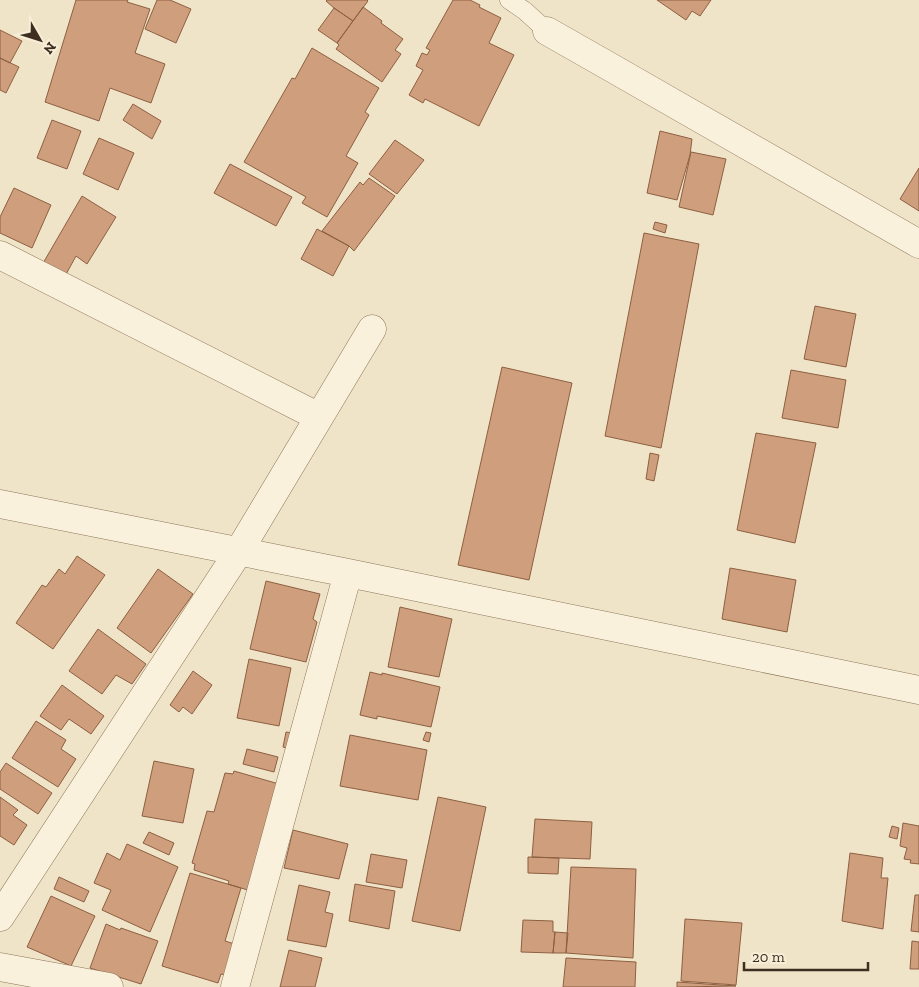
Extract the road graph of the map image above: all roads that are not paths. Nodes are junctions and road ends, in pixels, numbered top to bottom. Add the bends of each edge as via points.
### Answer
1 (510, 0) edge
2 (547, 32) joint
3 (919, 244) edge
4 (0, 255) edge
5 (372, 329) dead end
6 (319, 417) junction
7 (0, 504) edge
8 (238, 552) junction
9 (348, 573) junction
10 (919, 690) edge
11 (0, 917) edge
12 (0, 967) edge
13 (109, 987) edge
14 (235, 987) edge

1 - 2 lane
2 - 3 street
4 - 6 street
5 - 6 street
6 - 8 street
7 - 8 street
8 - 9 street
8 - 11 street
9 - 10 street
9 - 14 street
12 - 13 street

